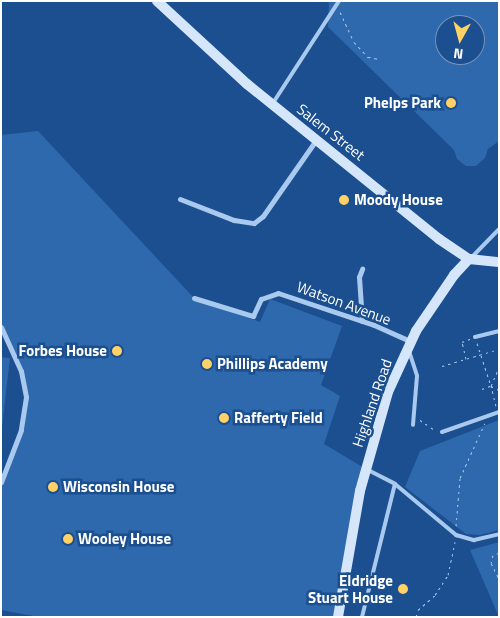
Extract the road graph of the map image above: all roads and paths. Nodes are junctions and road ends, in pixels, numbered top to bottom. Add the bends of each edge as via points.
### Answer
1 (157, 1) edge
2 (339, 1) edge
3 (340, 10) dead end
4 (379, 59) dead end
5 (272, 105) junction
6 (317, 139) junction
7 (180, 199) dead end
8 (499, 229) edge
9 (469, 259) junction
10 (499, 262) edge
11 (362, 269) dead end
12 (194, 298) dead end
13 (362, 321) junction
14 (1, 326) edge
15 (499, 331) edge
16 (475, 338) junction
17 (409, 344) junction
18 (499, 349) edge
19 (481, 354) junction
20 (466, 359) junction
21 (442, 366) dead end
22 (499, 367) edge
23 (491, 386) junction
24 (482, 389) dead end
25 (499, 390) edge
26 (498, 412) edge
27 (414, 414) junction
28 (414, 424) dead end
29 (442, 432) joint
30 (366, 469) junction
31 (1, 482) edge
32 (396, 484) junction
33 (499, 534) edge
34 (456, 535) junction
35 (499, 553) edge
36 (499, 579) edge
37 (338, 617) edge
38 (362, 617) edge
39 (416, 617) edge

1 - 5 street, Salem Street
2 - 5 lane
3 - 4 path via 341,20 354,42 368,57
5 - 6 street, Salem Street
6 - 7 street via 263,216 254,223 234,220
6 - 9 street, Salem Street via 439,239
8 - 9 lane, Highland Road via 484,248
9 - 10 street, Salem Street
9 - 17 street, Highland Road via 454,275
11 - 13 street via 359,277
12 - 13 street, Watson Avenue via 253,316 260,299 278,294
13 - 17 street, Watson Avenue
14 - 31 street via 21,370 26,397 21,430
15 - 16 lane
16 - 19 path
16 - 20 path via 462,342
17 - 27 lane via 417,370
17 - 30 street, Highland Road via 388,392
18 - 19 path
19 - 20 path
19 - 23 path
20 - 21 path
22 - 23 path
23 - 24 path
23 - 25 path
23 - 26 path
26 - 29 lane
26 - 34 path via 487,419 465,465 458,496
27 - 28 lane
27 - 29 path via 427,426
30 - 32 lane
30 - 37 street, Highland Road via 351,532
32 - 34 lane
32 - 38 lane
33 - 34 lane via 474,540
34 - 39 path via 448,575 418,610
35 - 36 path via 493,555 490,563

